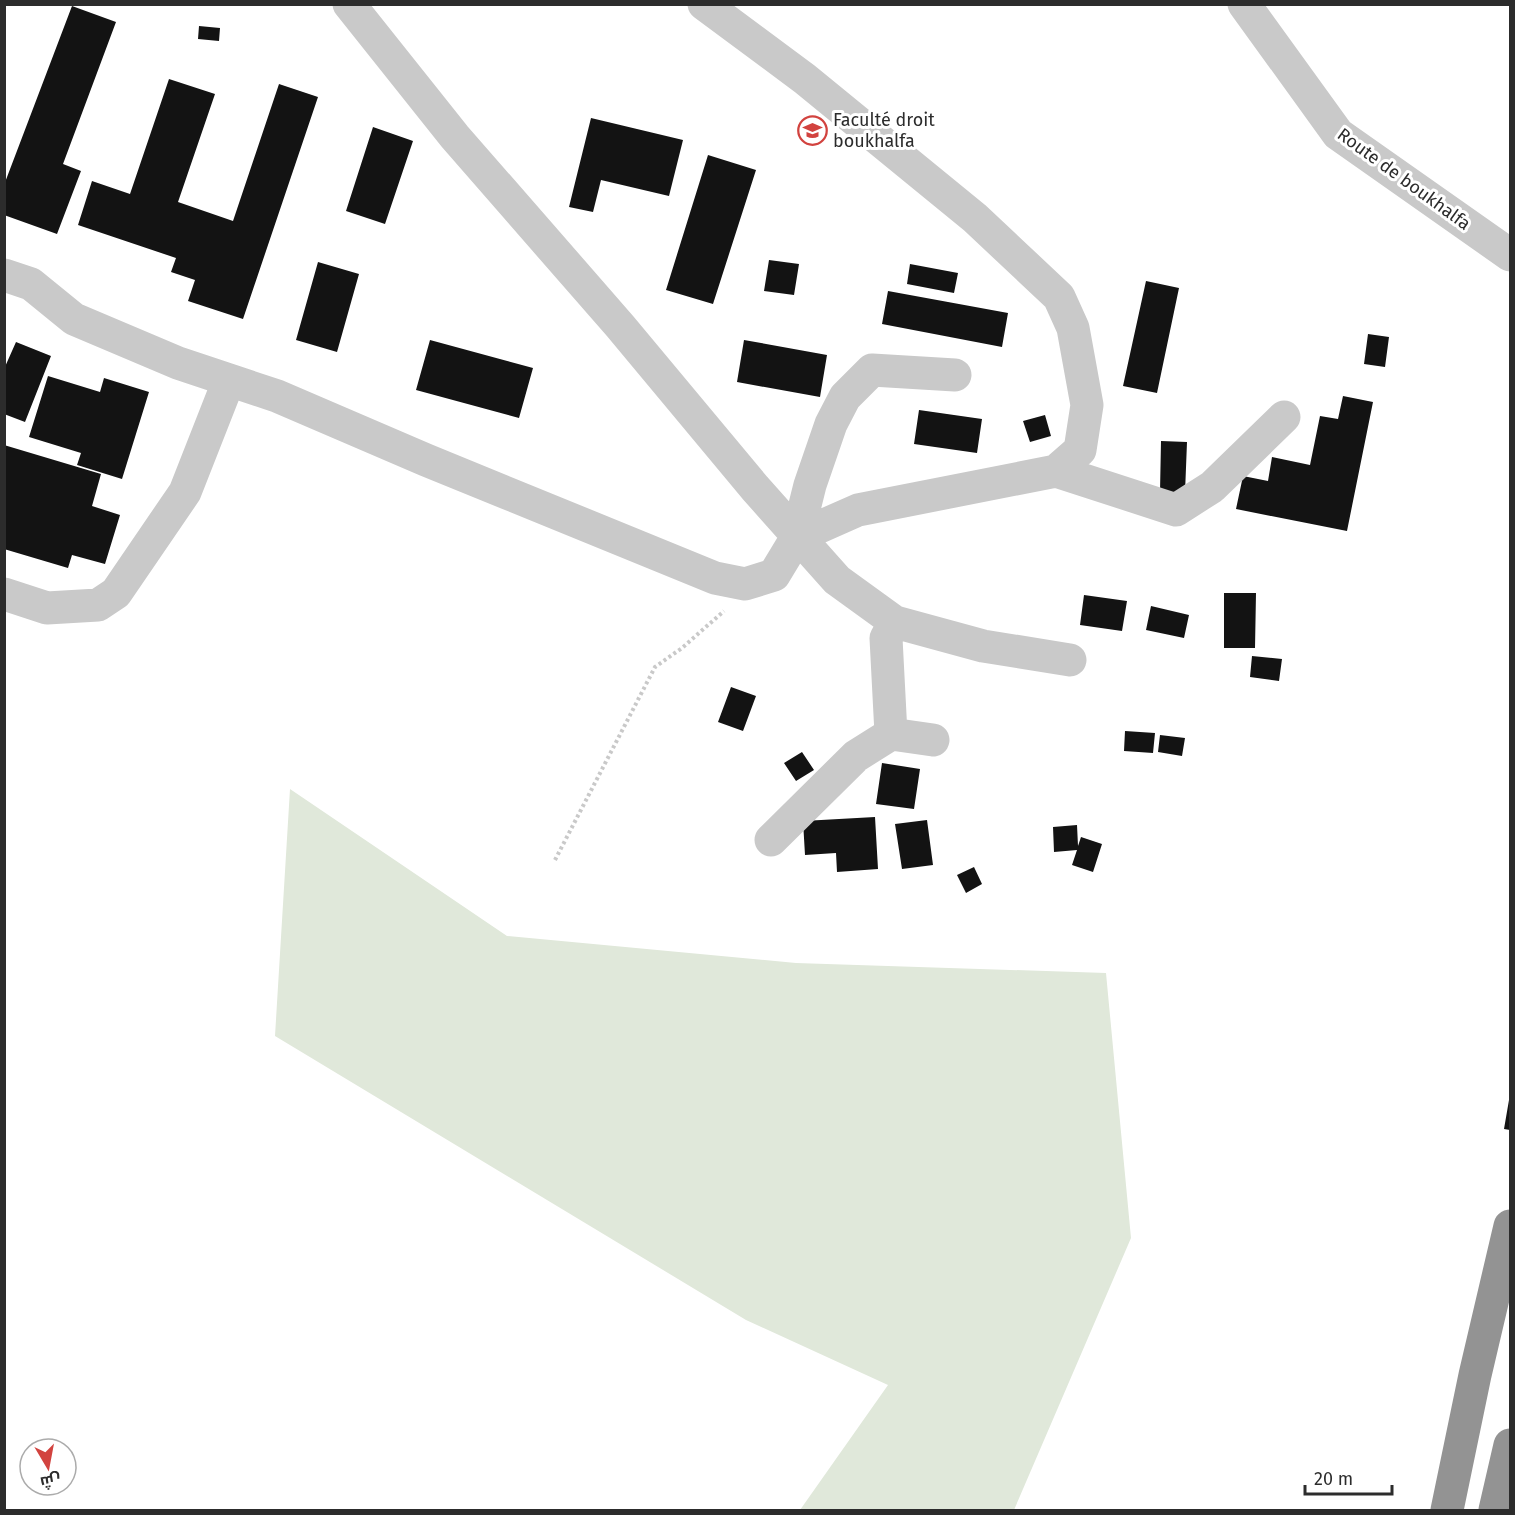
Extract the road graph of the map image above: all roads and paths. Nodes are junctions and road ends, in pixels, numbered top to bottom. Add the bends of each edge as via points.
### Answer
1 (704, 4) edge
2 (1244, 4) edge
3 (358, 8) edge
4 (1510, 255) edge
5 (4, 275) edge
6 (955, 375) dead end
7 (229, 380) junction
8 (1284, 417) dead end
9 (1056, 471) junction
10 (797, 537) junction
11 (745, 584) junction
12 (4, 594) edge
13 (895, 622) junction
14 (1070, 660) dead end
15 (891, 734) junction
16 (933, 740) dead end
17 (771, 840) dead end
18 (555, 860) dead end
19 (1510, 1226) edge
20 (1510, 1445) edge
21 (1447, 1510) edge
22 (1495, 1510) edge

1 - 9 street via 805,79 966,211 1059,297 1073,328 1087,405 1080,450
2 - 4 street, Route de boukhalfa via 1338,134
3 - 10 street via 455,137
5 - 7 street via 31,284 74,319
6 - 10 street via 872,370 845,397 831,424
7 - 11 street via 277,396 715,578
7 - 12 street via 185,492 116,592 98,606 47,608
8 - 9 street via 1212,487 1176,510
9 - 10 street via 858,510
10 - 11 street via 774,575
10 - 13 street via 837,580
11 - 18 path via 723,612 655,667
13 - 14 street via 983,646
13 - 15 street via 886,638
15 - 16 street
15 - 17 street via 856,756
19 - 21 highway
20 - 22 highway

